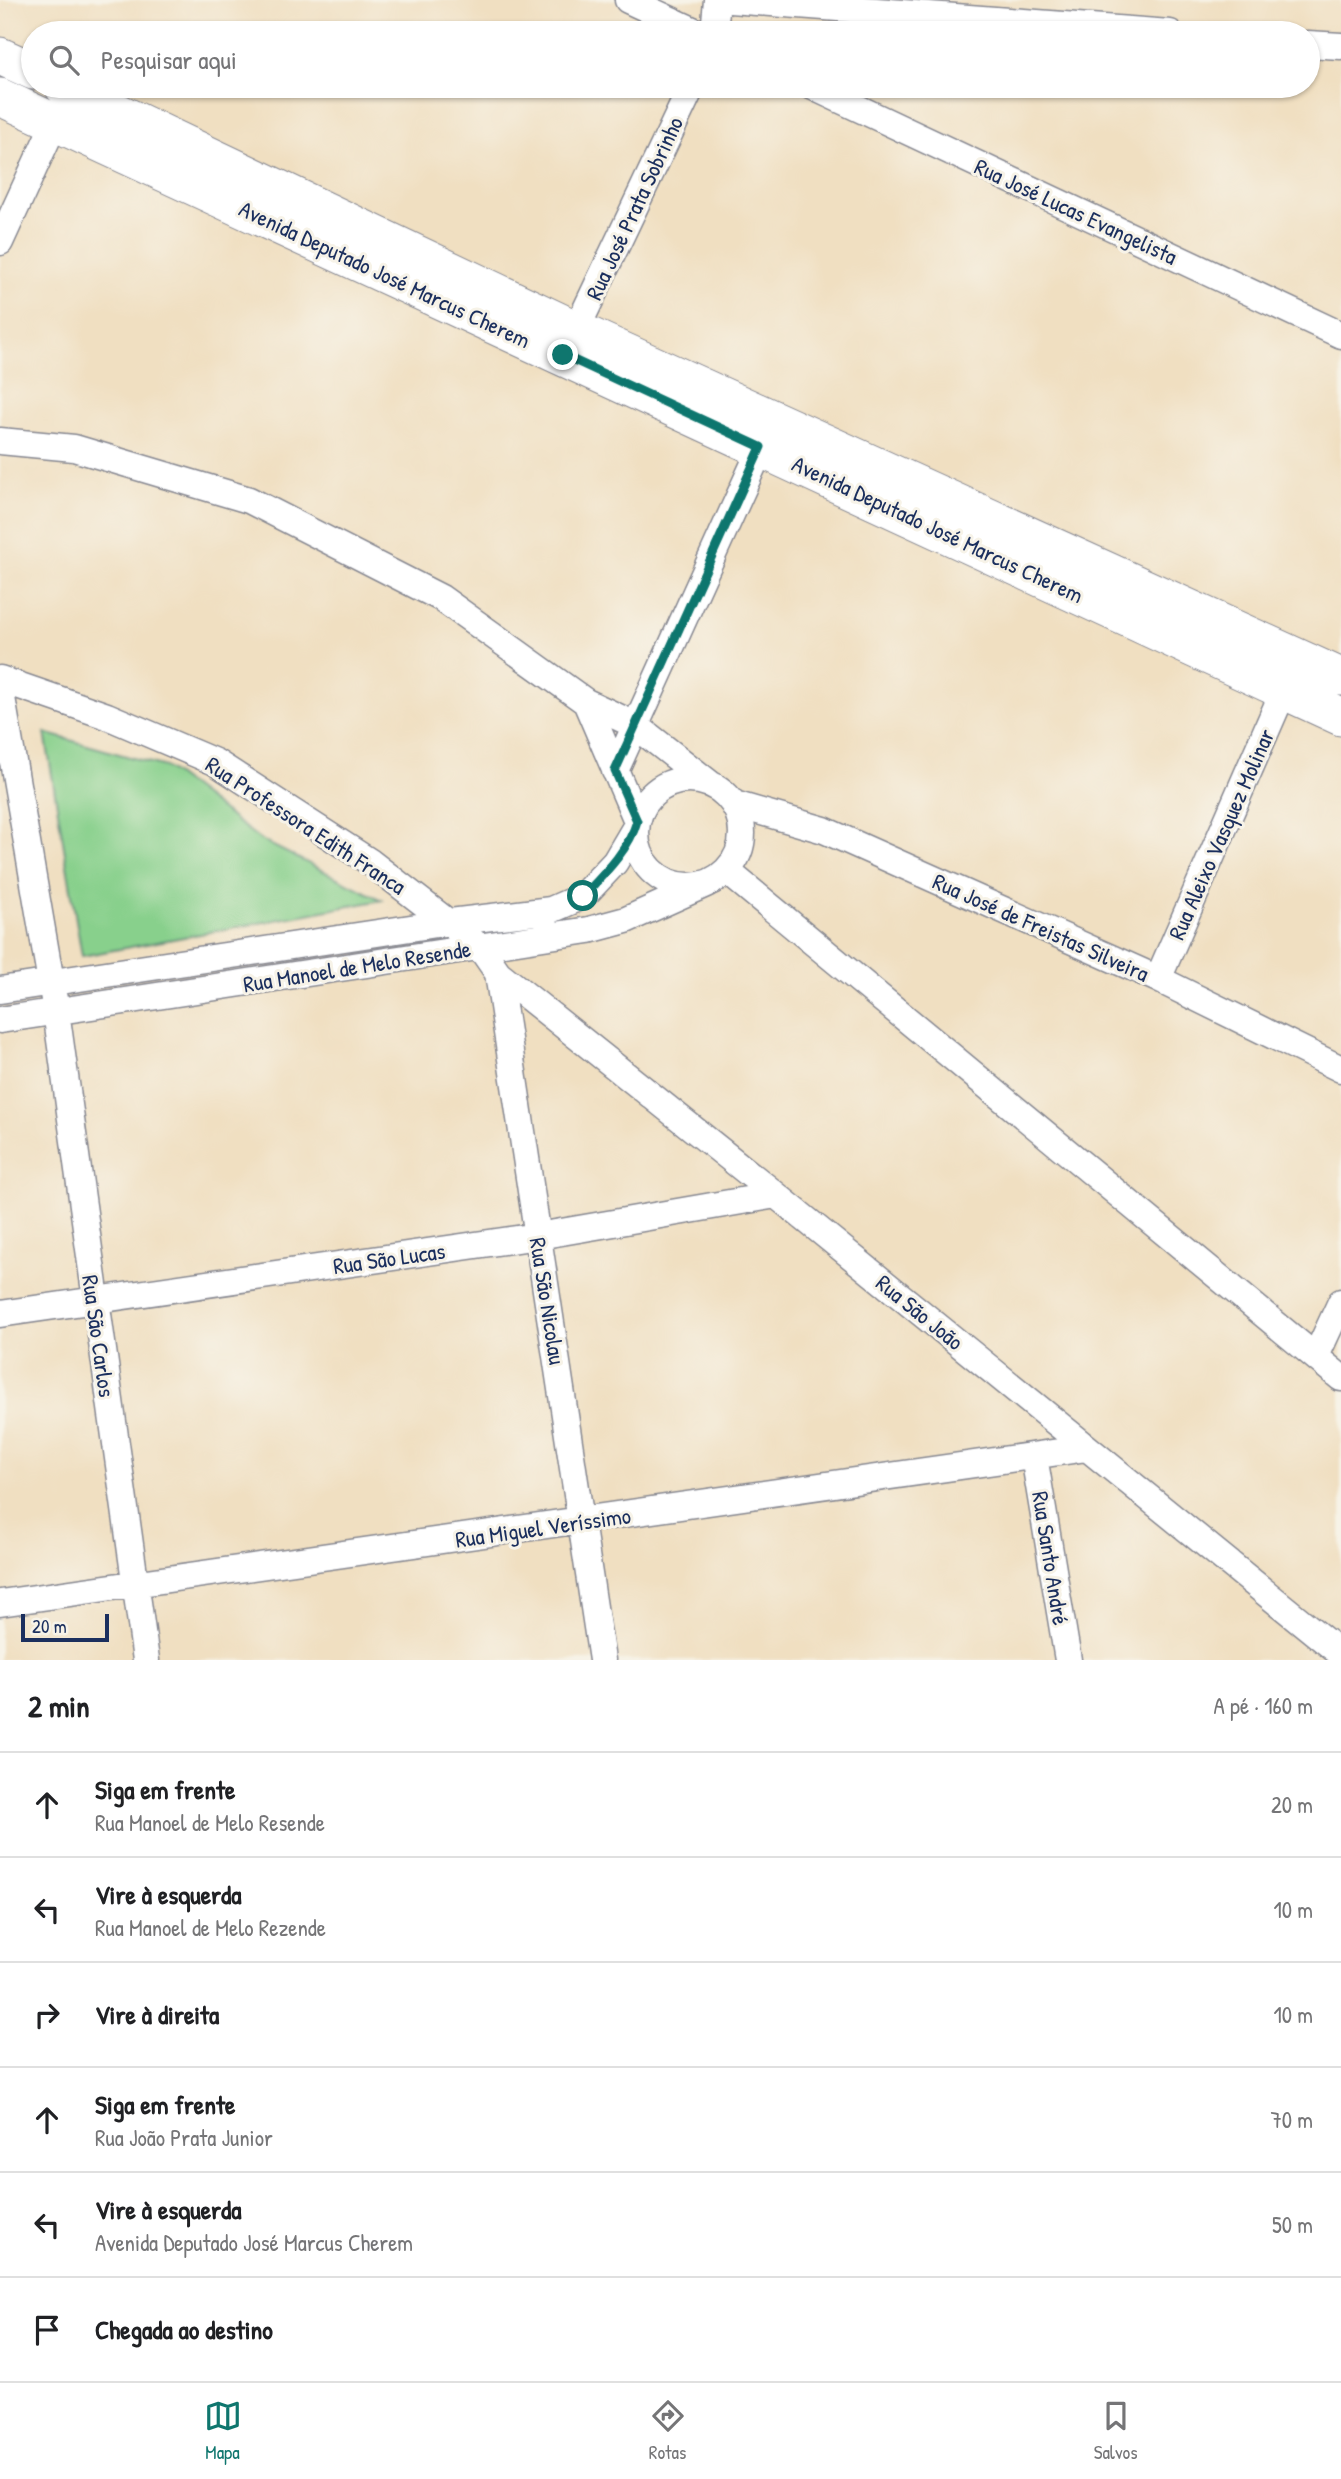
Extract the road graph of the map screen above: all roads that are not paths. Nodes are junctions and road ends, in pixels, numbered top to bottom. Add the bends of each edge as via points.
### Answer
1 (628, 0) edge
2 (717, 0) edge
3 (730, 0) edge
4 (673, 21) edge
5 (715, 21) edge
6 (1010, 21) edge
7 (1320, 45) edge
8 (1341, 46) edge
9 (0, 56) edge
10 (21, 66) edge
11 (0, 97) edge
12 (87, 98) edge
13 (686, 98) edge
14 (837, 98) edge
15 (55, 122) junction
16 (0, 242) edge
17 (1341, 335) edge
18 (570, 343) junction
19 (768, 434) junction
20 (0, 441) edge
21 (1341, 677) edge
22 (0, 679) edge
23 (0, 686) edge
24 (1284, 690) junction
25 (586, 702) junction
26 (1341, 717) edge
27 (635, 725) junction
28 (615, 771) junction
29 (709, 783) junction
30 (734, 804) junction
31 (636, 824) junction
32 (716, 877) junction
33 (450, 922) junction
34 (480, 947) junction
35 (498, 973) junction
36 (1158, 979) junction
37 (50, 982) junction
38 (0, 992) edge
39 (56, 1011) junction
40 (9, 1018) edge
41 (1341, 1069) edge
42 (776, 1195) junction
43 (538, 1236) junction
44 (94, 1300) junction
45 (1341, 1302) edge
46 (0, 1314) edge
47 (1316, 1356) junction
48 (1341, 1378) edge
49 (1087, 1448) junction
50 (1034, 1457) junction
51 (582, 1522) junction
52 (134, 1582) junction
53 (0, 1603) edge
54 (1341, 1654) edge
55 (146, 1660) edge
56 (603, 1660) edge
57 (1068, 1660) edge

1 - 4 street
2 - 5 street
3 - 6 street
7 - 8 street
9 - 10 main road
11 - 15 main road, Avenida Deputado José Marcus Cherem
12 - 18 main road, Avenida Deputado José Marcus Cherem
13 - 18 street, Rua José Prata Sobrinho
14 - 17 street, Rua José Lucas Evangelista
15 - 16 street
15 - 18 main road, Avenida Deputado José Marcus Cherem
18 - 19 main road, Avenida Deputado José Marcus Cherem
19 - 21 main road, Avenida Deputado José Marcus Cherem
19 - 24 main road, Avenida Deputado José Marcus Cherem
19 - 27 street
20 - 25 street via 74,447 249,499 442,598
22 - 33 street, Rua Professora Edith Franca via 107,716 215,762 370,862
23 - 37 street
24 - 26 main road, Avenida Deputado José Marcus Cherem
24 - 36 street, Rua Aleixo Vasquez Molinar
25 - 27 street
25 - 28 street
27 - 28 street
27 - 29 street
28 - 31 street
29 - 30 street
29 - 31 street via 692,779 661,787 648,798
30 - 32 street via 741,818 741,847
30 - 36 street, Rua José de Freistas Silveira via 824,830
31 - 32 street via 642,858 664,880 679,885
31 - 33 street, Rua Manoel de Melo Resende via 615,862 583,896 551,909
32 - 34 street, Rua Manoel de Melo Resende via 626,920
32 - 47 street
33 - 34 street, Rua Professora Edith Franca
33 - 37 street, Rua Manoel de Melo Resende
34 - 35 street, Rua São Nicolau
34 - 39 street, Rua Manoel de Melo Resende
35 - 42 street, Rua São João
35 - 43 street, Rua São Nicolau
36 - 41 street, Rua José de Freistas Silveira
37 - 38 street, Rua Manoel de Melo Resende
37 - 39 street, Rua São Carlos
38 - 40 street
39 - 40 street, Rua Manoel de Melo Resende
39 - 44 street, Rua São Carlos
42 - 43 street, Rua São Lucas
42 - 49 street, Rua São João
43 - 44 street, Rua São Lucas
43 - 51 street, Rua São Nicolau
44 - 46 street, Rua São Lucas
44 - 52 street, Rua São Carlos
45 - 47 street
47 - 48 street
49 - 50 street, Rua Miguel Veríssimo
49 - 54 street, Rua São João
50 - 51 street, Rua Miguel Veríssimo
50 - 57 street, Rua Santo André
51 - 52 street, Rua Miguel Veríssimo
51 - 56 street, Rua São Nicolau
52 - 53 street, Rua Miguel Veríssimo
52 - 55 street, Rua São Carlos

